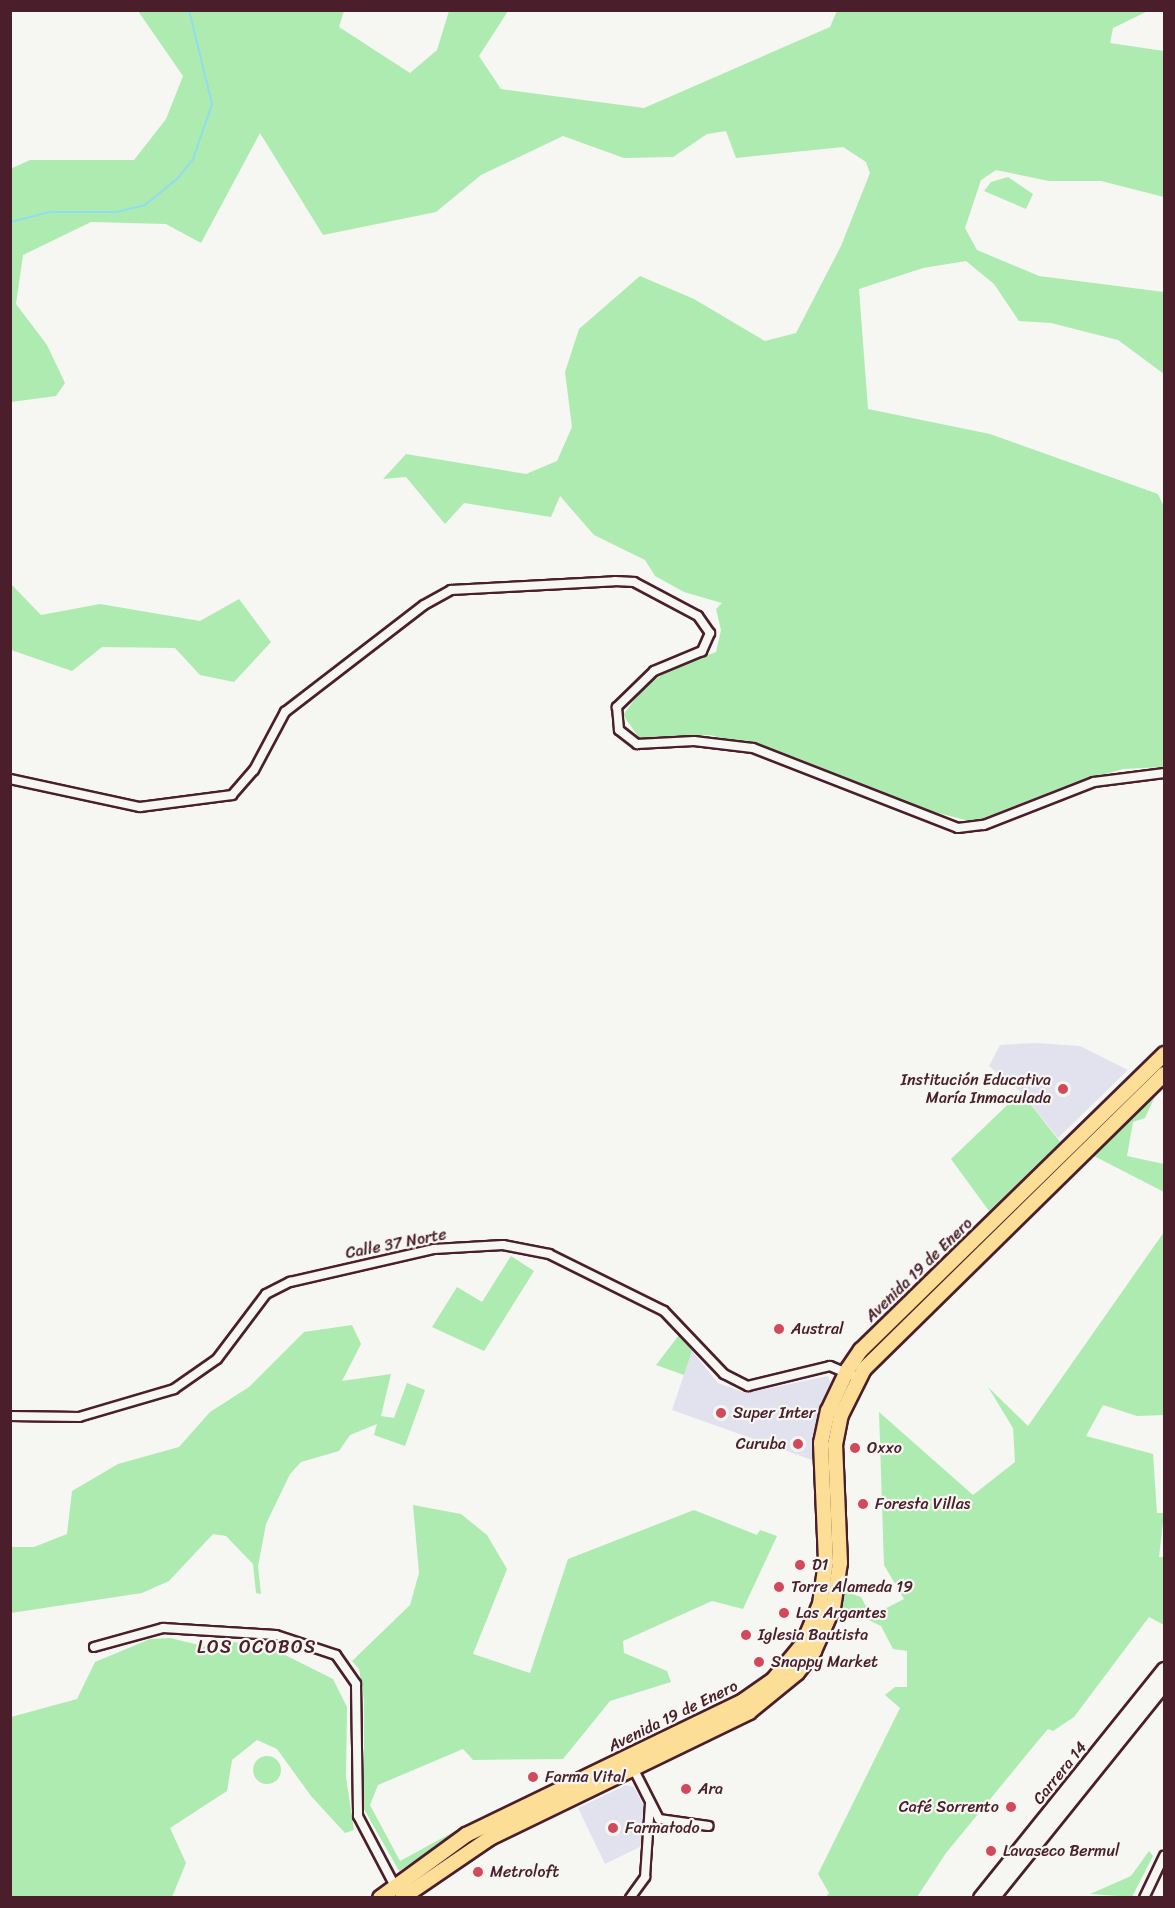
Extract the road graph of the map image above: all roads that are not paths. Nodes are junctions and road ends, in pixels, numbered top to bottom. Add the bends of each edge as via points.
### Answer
1 (1164, 773) edge
2 (10, 779) edge
3 (1164, 1054) edge
4 (1164, 1074) edge
5 (853, 1374) junction
6 (10, 1416) edge
7 (94, 1647) dead end
8 (1164, 1669) edge
9 (1164, 1685) edge
10 (631, 1763) junction
11 (650, 1803) junction
12 (709, 1826) dead end
13 (1164, 1856) edge
14 (399, 1893) edge
15 (380, 1898) edge
16 (630, 1898) edge
17 (980, 1898) edge
18 (993, 1898) edge
19 (1144, 1898) edge

1 - 2 street via 1094,782 984,825 958,828 753,748 694,741 637,744 619,730 617,706 654,671 702,651 710,633 698,616 634,582 615,581 451,590 431,600 285,712 254,770 231,795 140,807 49,783
3 - 5 main road, Avenida 19 de Enero
4 - 5 main road, Avenida 19 de Enero
5 - 6 street, Calle 37 Norte via 830,1366 748,1386 724,1374 664,1311 601,1277 524,1246 469,1247 384,1260 290,1282 266,1294 217,1359 174,1389 79,1417
5 - 10 main road, Avenida 19 de Enero via 835,1445 838,1584 814,1651 767,1701
7 - 14 street via 163,1628 276,1635 336,1655 356,1684 358,1816
8 - 17 main road, Carrera 14
9 - 18 main road, Carrera 14
10 - 11 street
10 - 14 main road, Avenida 19 de Enero via 466,1835
11 - 12 street via 659,1819
11 - 16 street via 645,1877
13 - 19 street
14 - 15 main road, Avenida 19 de Enero

